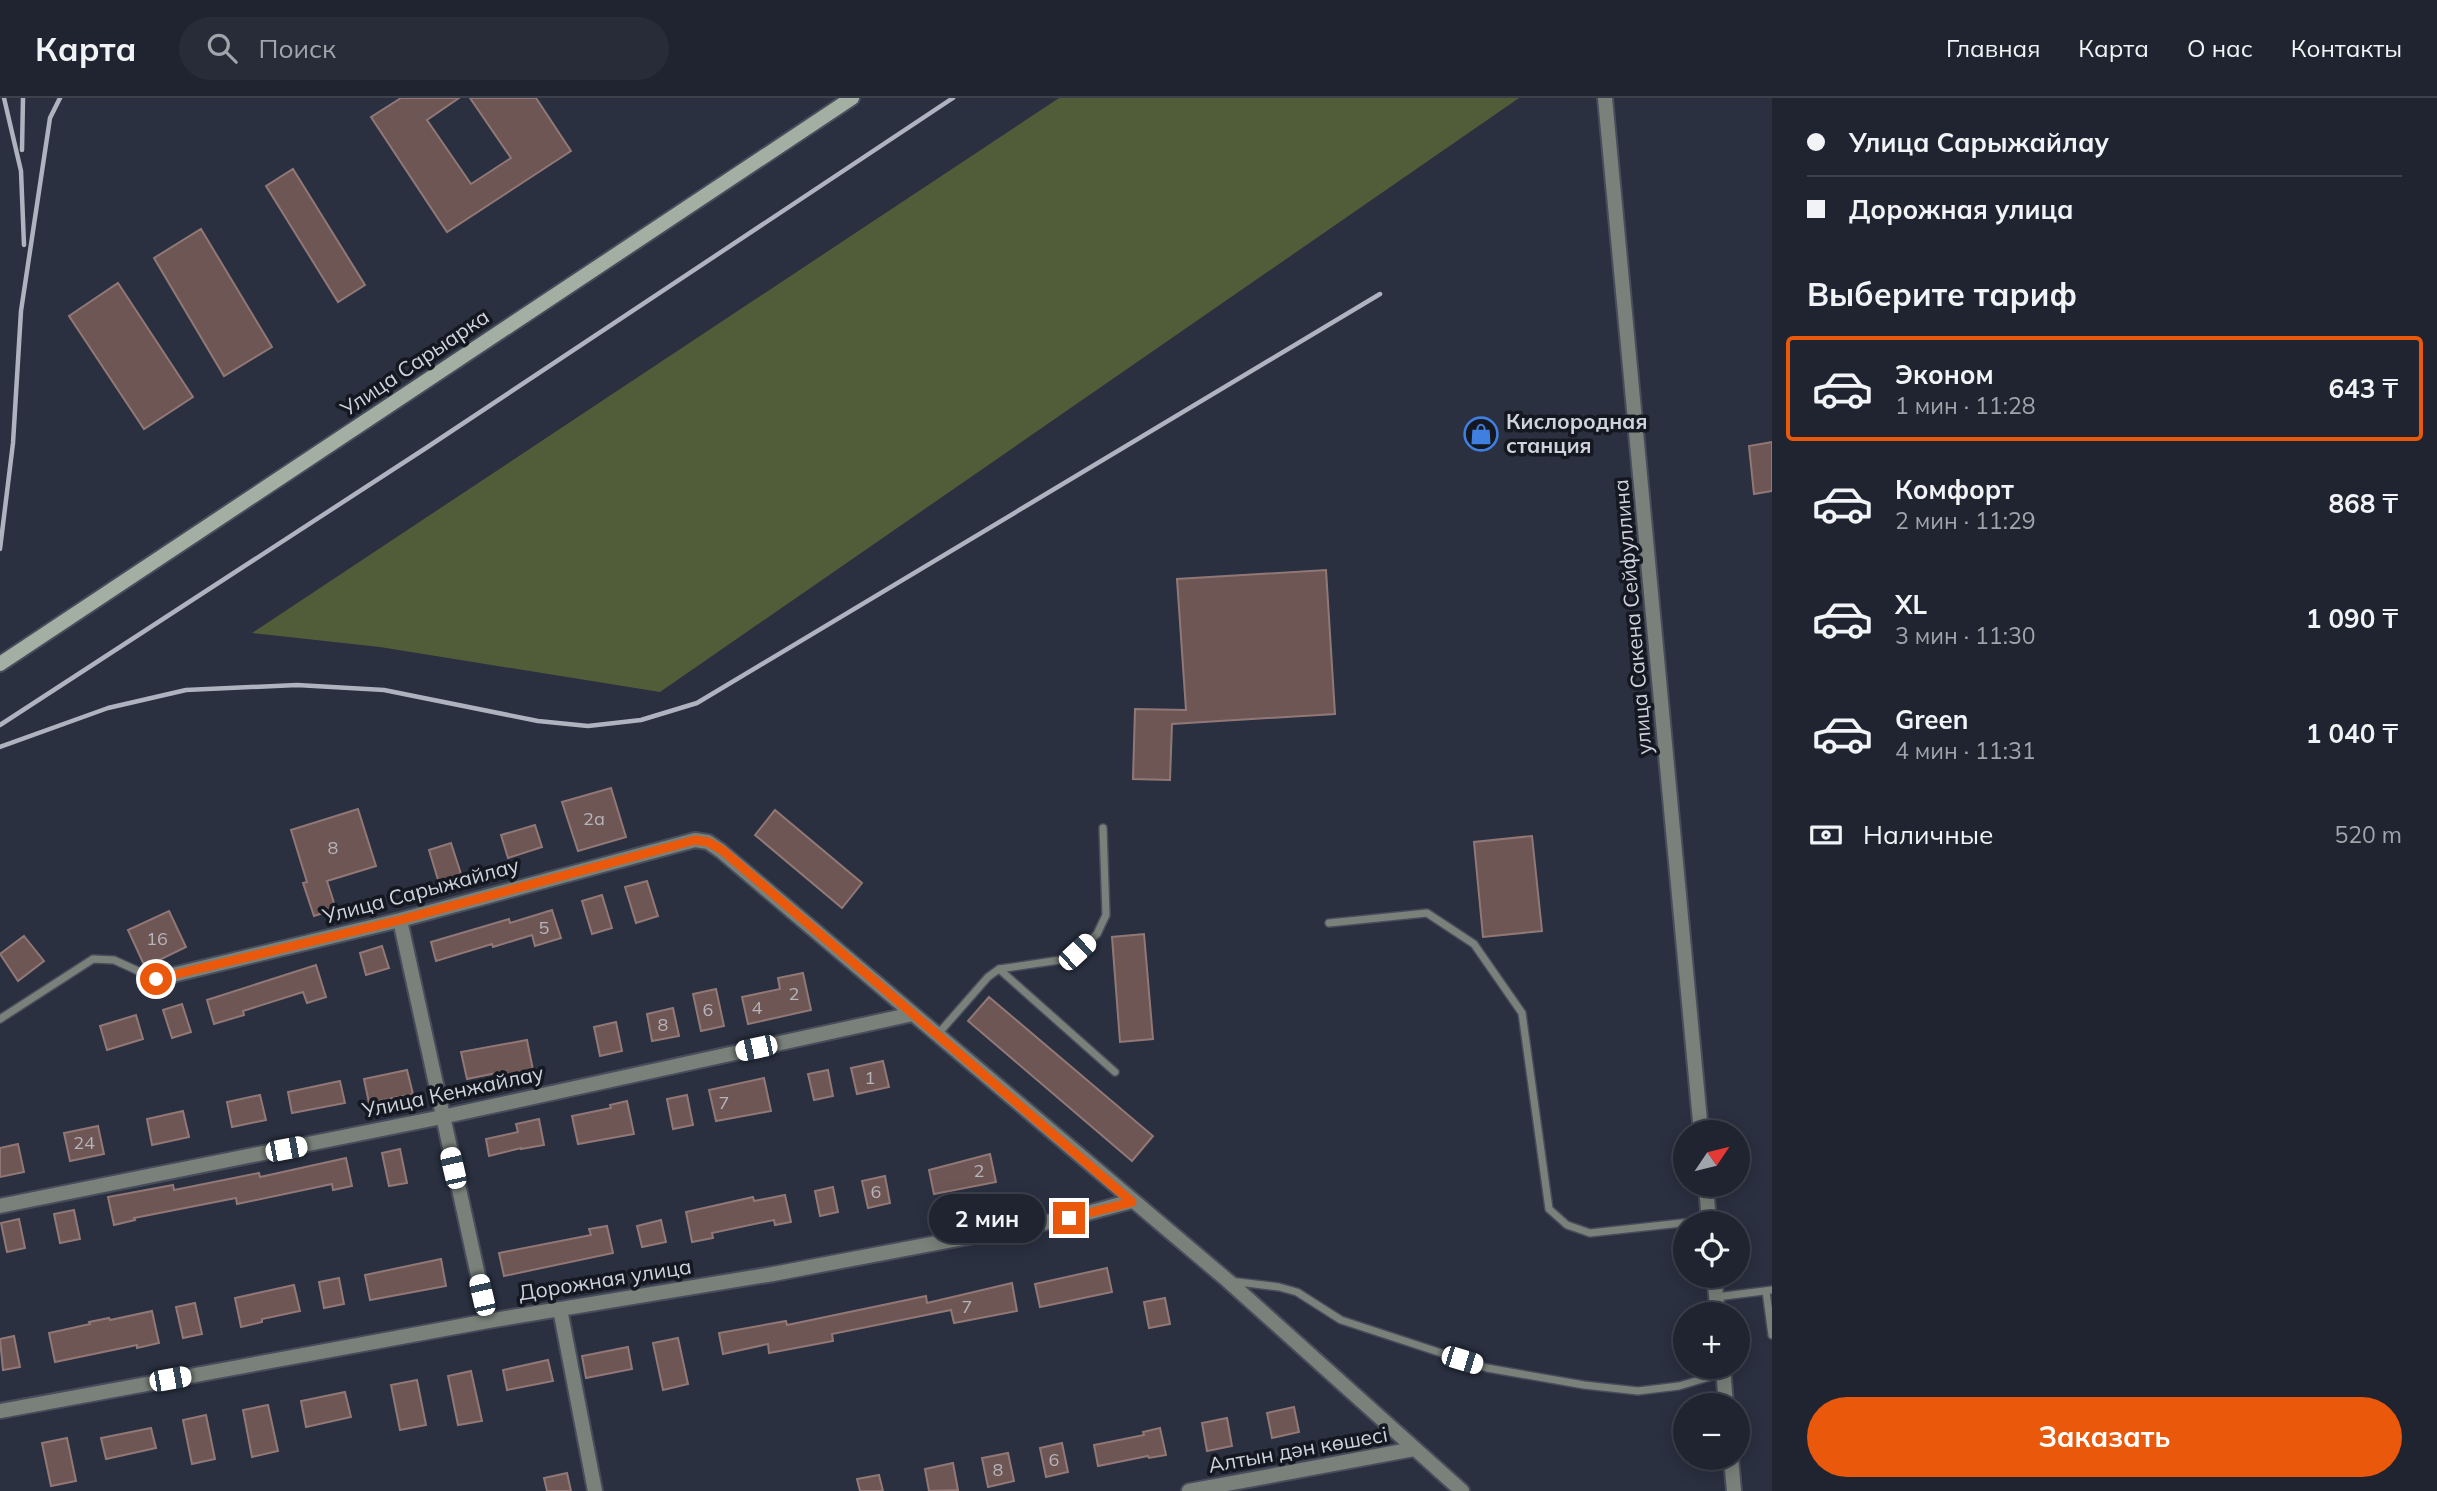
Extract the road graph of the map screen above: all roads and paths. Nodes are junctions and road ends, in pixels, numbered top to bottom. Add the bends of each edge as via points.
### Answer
1 (852, 98) edge
2 (1605, 98) edge
3 (0, 664) edge
4 (1103, 828) dead end
5 (400, 920) junction
6 (1329, 923) dead end
7 (999, 969) junction
8 (156, 979) joint
9 (913, 1014) junction
10 (0, 1019) edge
11 (938, 1035) junction
12 (1115, 1072) dead end
13 (442, 1117) junction
14 (1700, 1120) edge
15 (1132, 1202) junction
16 (0, 1206) edge
17 (1673, 1225) edge
18 (1227, 1280) junction
19 (1715, 1288) edge
20 (1769, 1290) edge
21 (1716, 1297) junction
22 (1717, 1302) edge
23 (560, 1309) junction
24 (488, 1321) junction
25 (1772, 1335) edge
26 (1700, 1379) edge
27 (0, 1411) edge
28 (1414, 1450) junction
29 (1732, 1470) edge
30 (595, 1491) edge
31 (1189, 1491) edge
32 (1462, 1491) edge
33 (1734, 1491) edge

1 - 3 main road, Улица Сарыарка
2 - 14 street, улица Сакена Сейфуллина
4 - 7 lane via 1106,915 1097,934 1060,960
5 - 8 street, Улица Сарыжайлау
5 - 9 street, Улица Сарыжайлау via 695,840 708,842
5 - 13 street
6 - 17 lane via 1427,913 1474,944 1522,1013 1549,1209 1567,1225 1590,1233
7 - 11 lane
7 - 12 lane
8 - 10 lane via 114,960 93,959
9 - 11 street
9 - 13 street, Улица Кенжайлау
11 - 15 street
13 - 16 street, Улица Кенжайлау
13 - 24 street
15 - 18 street
15 - 23 street, Дорожная улица via 773,1274
18 - 26 lane via 1297,1292 1340,1320 1488,1368 1638,1391 1679,1387
18 - 28 street
19 - 21 street
20 - 21 lane
20 - 25 lane
21 - 22 street
23 - 24 street, Дорожная улица
23 - 30 street
24 - 27 street, Дорожная улица
28 - 31 street, Алтын дән көшесі
28 - 32 street
29 - 33 street

